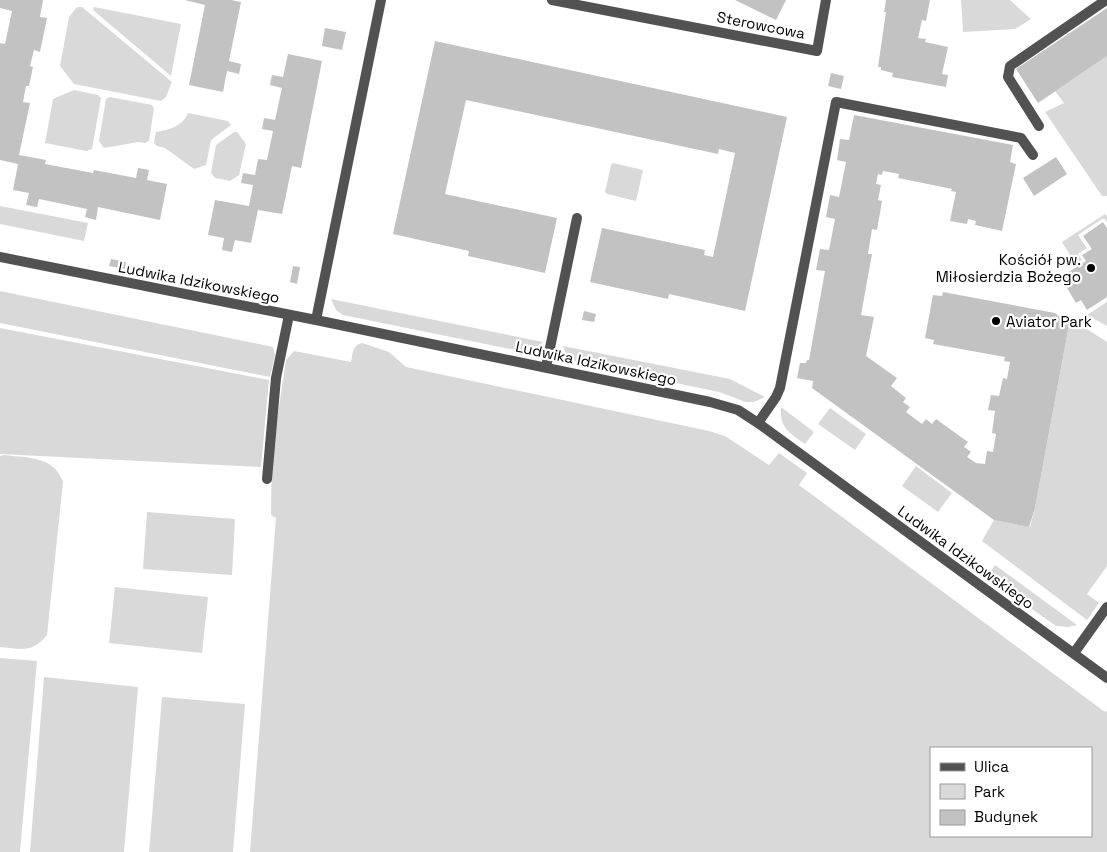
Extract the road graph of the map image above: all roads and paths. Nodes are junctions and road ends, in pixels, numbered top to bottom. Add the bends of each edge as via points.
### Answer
1 (381, 0) edge
2 (552, 0) edge
3 (826, 0) edge
4 (1106, 0) edge
5 (1039, 126) dead end
6 (1032, 155) dead end
7 (577, 218) dead end
8 (0, 258) edge
9 (289, 315) junction
10 (316, 320) junction
11 (546, 367) junction
12 (758, 423) junction
13 (267, 479) dead end
14 (1107, 607) edge
15 (1074, 653) junction
16 (1107, 678) edge

1 - 10 street
2 - 3 street, Sterowcowa via 817,51
4 - 5 street via 1010,66 1008,77
6 - 12 street via 1021,138 836,102 780,388
7 - 11 street
8 - 9 street, Ludwika Idzikowskiego
9 - 10 street, Ludwika Idzikowskiego
9 - 13 street via 276,378
10 - 11 street, Ludwika Idzikowskiego
11 - 12 street, Ludwika Idzikowskiego via 710,402 738,410
12 - 15 street, Ludwika Idzikowskiego
14 - 15 street
15 - 16 street, Ludwika Idzikowskiego

